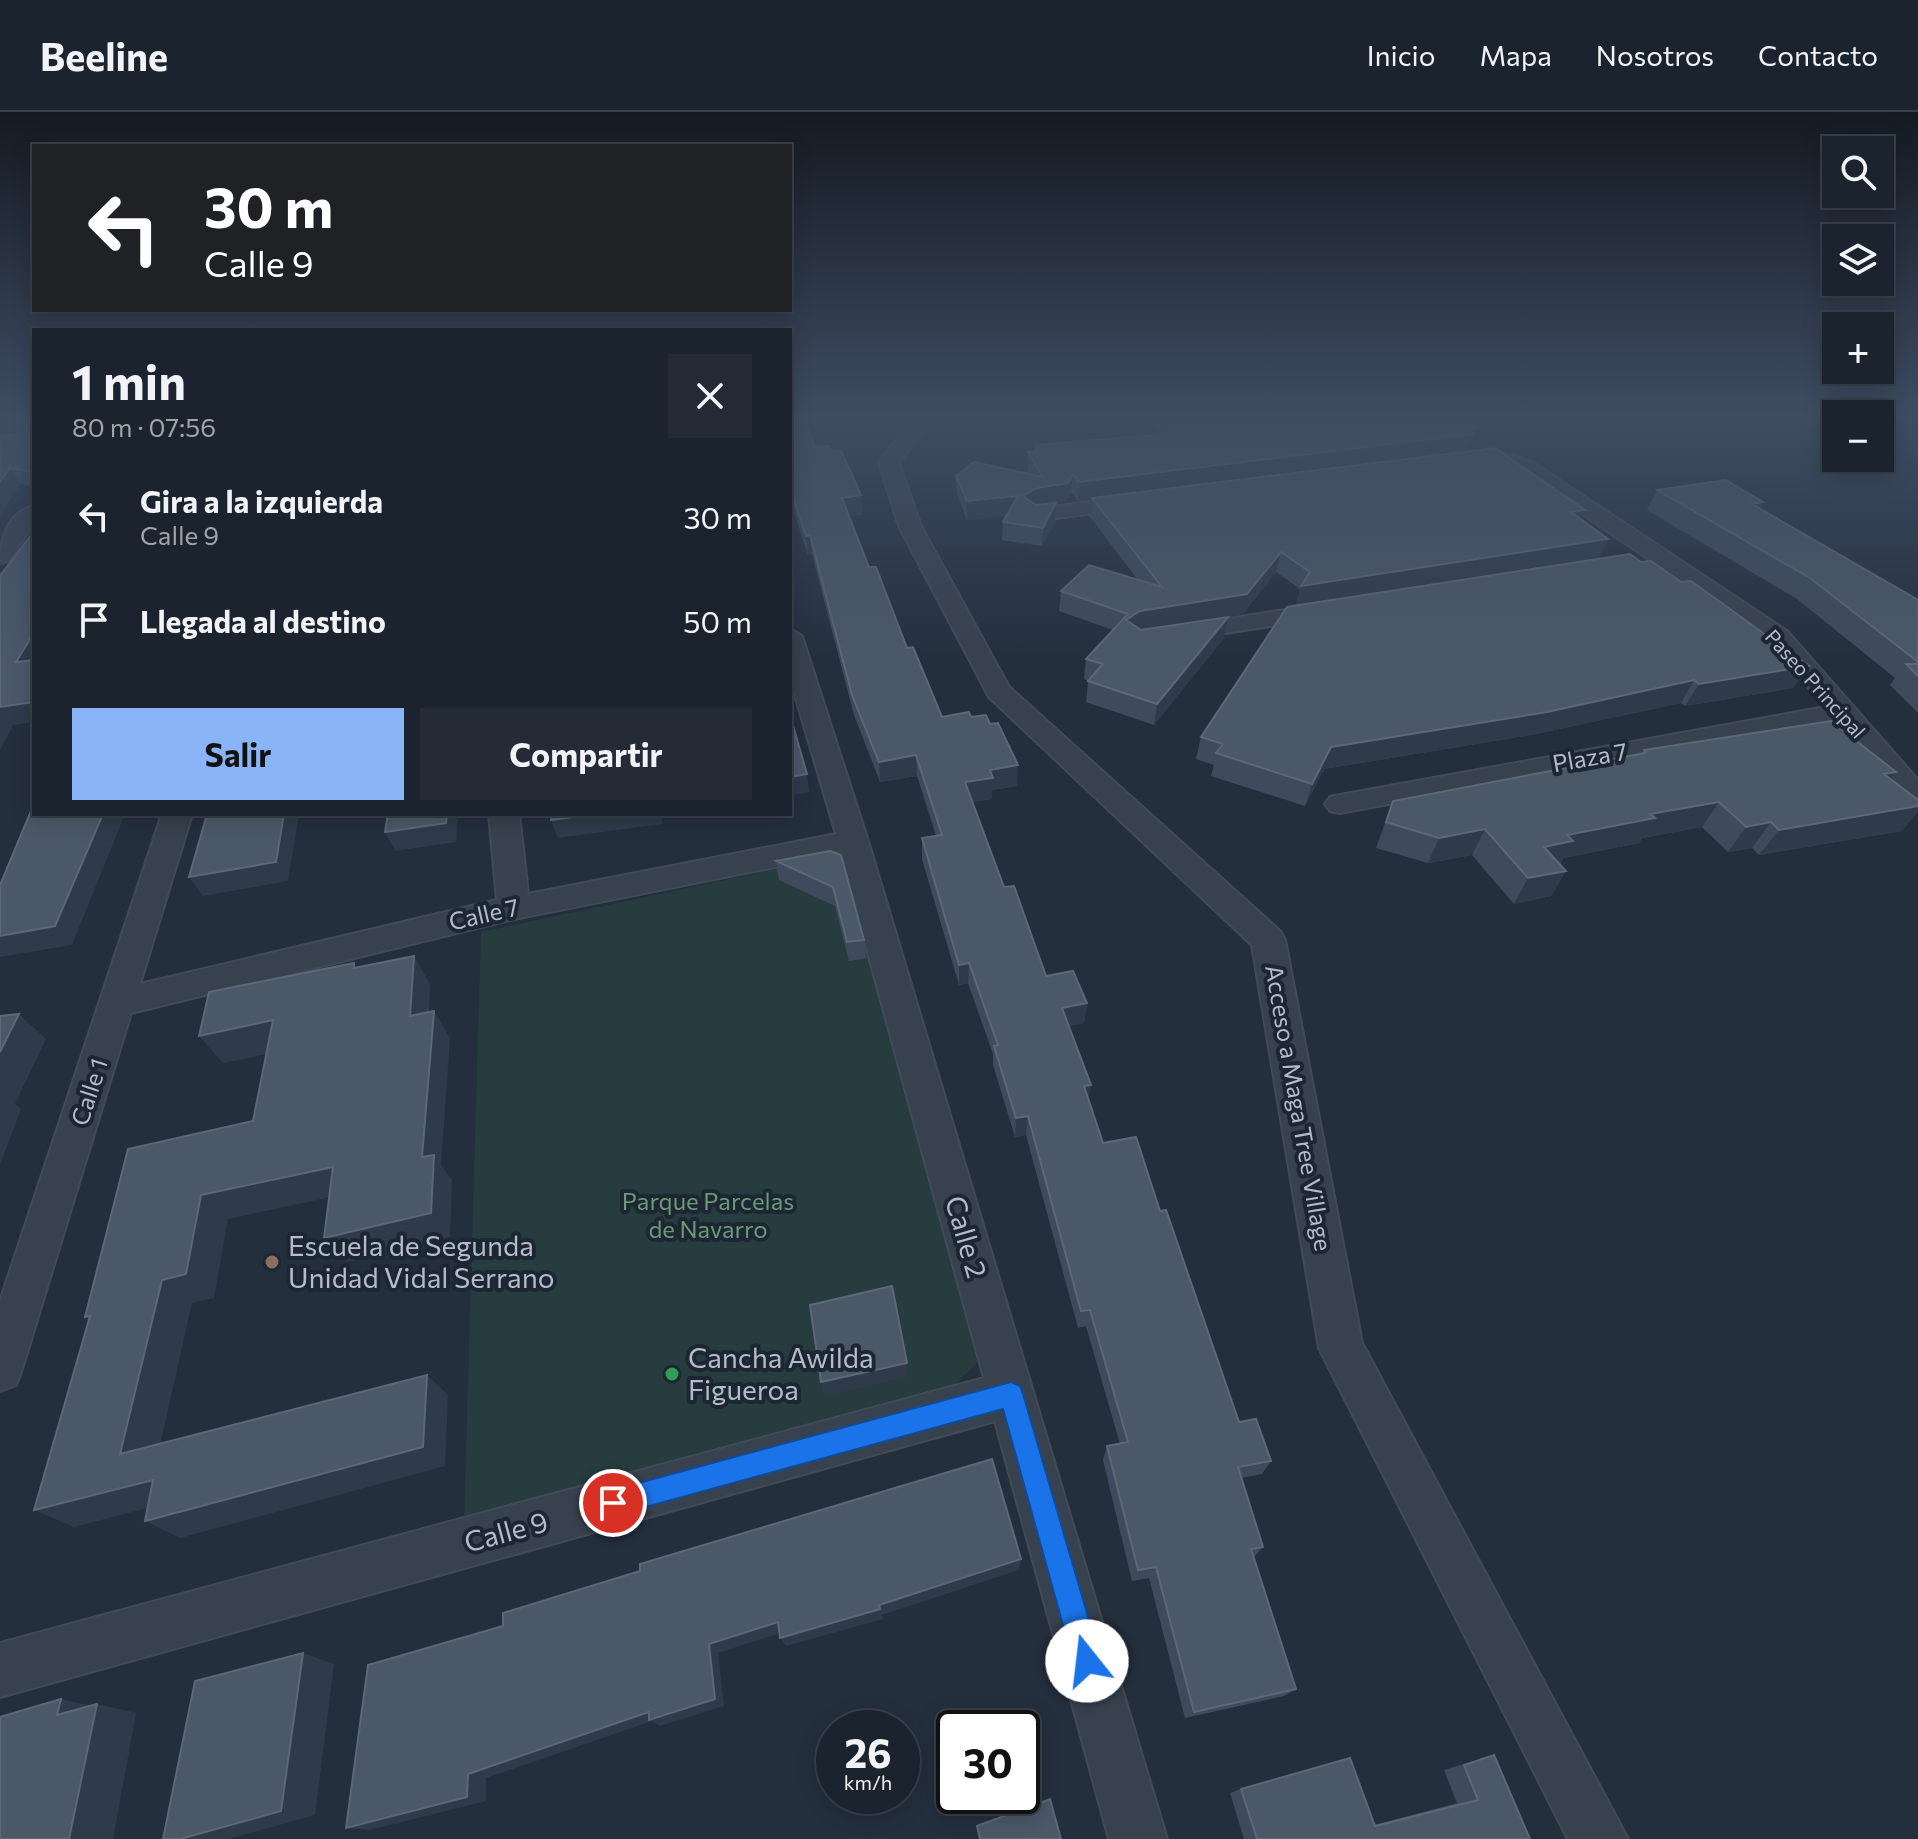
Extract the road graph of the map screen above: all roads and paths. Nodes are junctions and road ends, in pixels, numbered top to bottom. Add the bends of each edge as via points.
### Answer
1 (901, 499) edge
2 (1163, 499) edge
3 (1574, 499) edge
4 (1036, 515) edge
5 (22, 522) edge
6 (0, 556) edge
7 (1664, 558) junction
8 (1633, 562) edge
9 (1354, 606) edge
10 (1153, 638) edge
11 (792, 643) edge
12 (1840, 712) junction
13 (1918, 798) edge
14 (1340, 804) dead end
15 (176, 816) edge
16 (504, 816) edge
17 (853, 841) junction
18 (514, 908) junction
19 (118, 1003) junction
20 (0, 1369) edge
21 (1011, 1394) junction
22 (0, 1670) edge
23 (1138, 1839) edge
24 (1599, 1839) edge

1 - 24 street, Acceso a Maga Tree Village via 910,526 998,691 1268,940 1341,1348
2 - 4 street
3 - 7 street, Paseo Principal
5 - 6 street
7 - 8 street
7 - 12 street, Paseo Principal via 1778,636
9 - 10 street
11 - 17 street, Calle 2
12 - 13 street, Paseo Principal
12 - 14 street, Plaza 7
15 - 19 street, Calle 1
16 - 18 street
17 - 18 street, Calle 7
17 - 21 street, Calle 2
18 - 19 street, Calle 7
19 - 20 street, Calle 1
21 - 22 street, Calle 9
21 - 23 street, Calle 2

